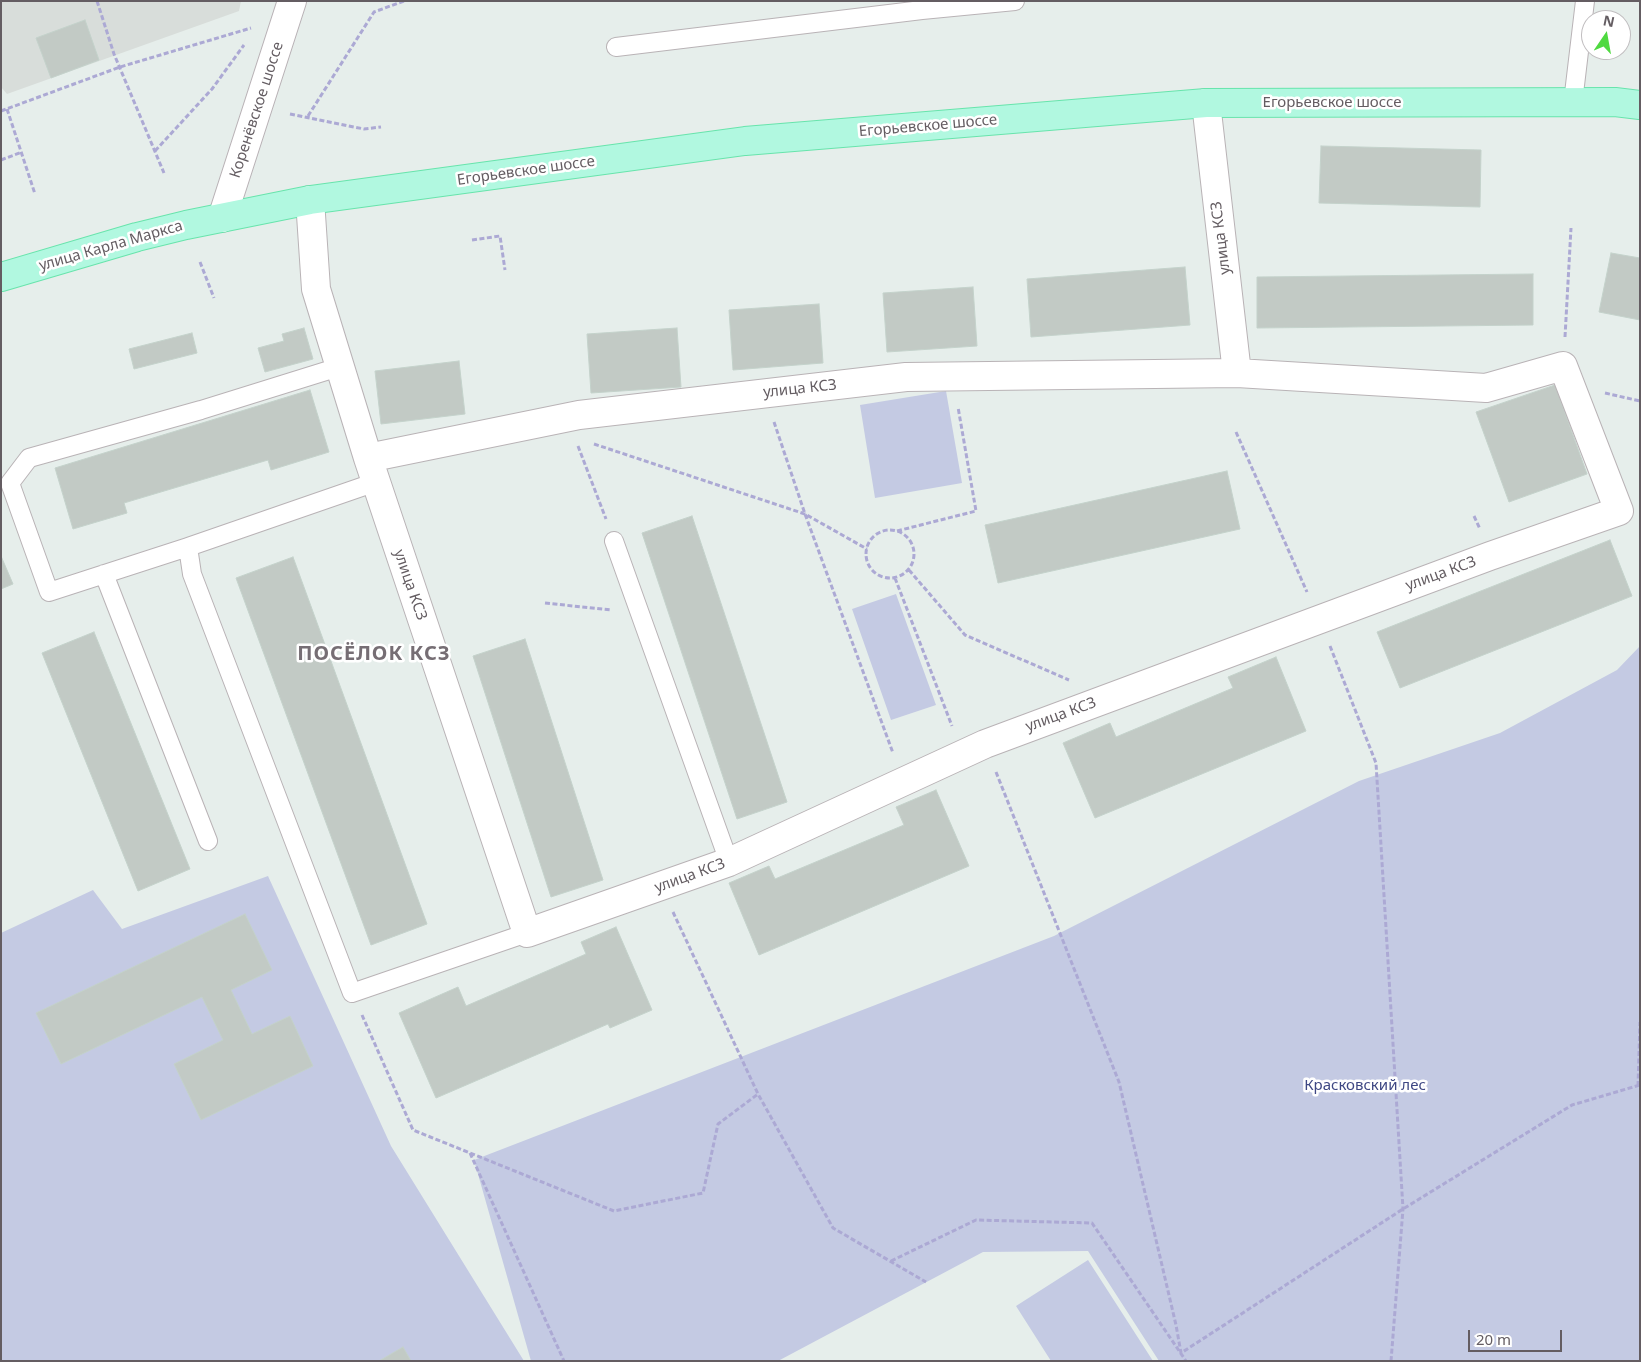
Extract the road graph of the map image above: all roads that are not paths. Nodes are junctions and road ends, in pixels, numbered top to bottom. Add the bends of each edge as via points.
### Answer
1 (292, 1) edge
2 (1015, 1) edge
3 (1585, 1) edge
4 (921, 6) edge
5 (616, 47) dead end
6 (1573, 102) junction
7 (1206, 103) junction
8 (1640, 105) edge
9 (310, 200) junction
10 (222, 218) junction
11 (1, 277) edge
12 (339, 367) junction
13 (1237, 373) junction
14 (372, 470) junction
15 (614, 541) road end
16 (188, 547) junction
17 (104, 574) junction
18 (208, 841) dead end
19 (730, 862) junction
20 (527, 933) junction

1 - 10 street, Коренёвское шоссе
2 - 4 lane
3 - 6 lane
4 - 5 lane
6 - 7 main road, Егорьевское шоссе
6 - 8 main road, Егорьевское шоссе
7 - 9 main road, Егорьевское шоссе via 745,141
7 - 13 street, улица КСЗ
9 - 10 main road, Егорьевское шоссе
9 - 12 street, улица КСЗ via 316,289
10 - 11 main road, улица Карла Маркса via 138,237
12 - 14 street, улица КСЗ
12 - 17 lane via 29,458 10,483 49,592
13 - 14 street, улица КСЗ via 906,377 764,393 571,428
13 - 19 street, улица КСЗ via 1486,388 1563,366 1619,511 1319,619 974,749
14 - 16 lane
14 - 20 street, улица КСЗ
15 - 19 lane
16 - 17 lane
16 - 20 lane via 192,574 352,993
17 - 18 lane
19 - 20 street, улица КСЗ

